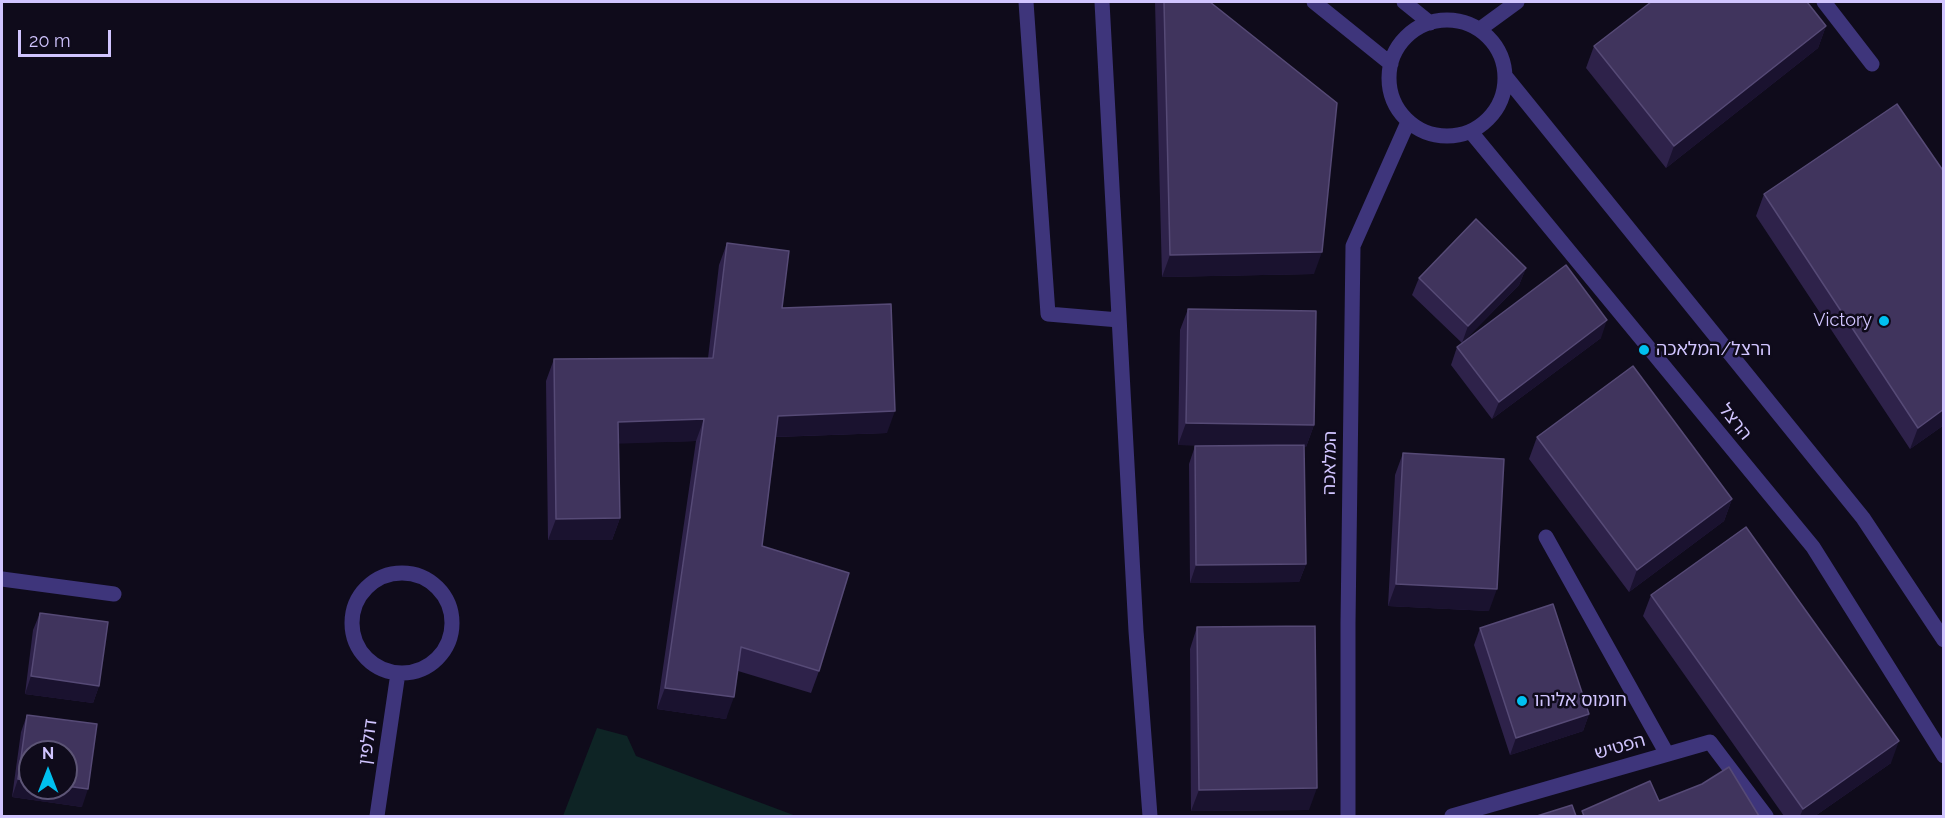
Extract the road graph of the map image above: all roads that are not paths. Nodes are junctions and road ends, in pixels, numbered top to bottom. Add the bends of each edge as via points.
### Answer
1 (1026, 2) edge
2 (1102, 2) edge
3 (1314, 2) edge
4 (1404, 2) edge
5 (1517, 2) edge
6 (1824, 2) edge
7 (1430, 23) junction
8 (1480, 29) junction
9 (1390, 64) junction
10 (1872, 64) dead end
11 (1506, 76) junction
12 (1408, 122) junction
13 (1471, 132) junction
14 (1119, 320) junction
15 (1546, 537) dead end
16 (2, 579) edge
17 (114, 594) dead end
18 (1944, 640) edge
19 (398, 673) junction
20 (1667, 754) junction
21 (1944, 756) edge
22 (377, 816) edge
23 (1150, 816) edge
24 (1348, 816) edge
25 (1452, 816) edge
26 (1766, 816) edge

1 - 14 street via 1048,314
2 - 14 street
3 - 9 street
4 - 7 street
5 - 8 street
6 - 10 street
7 - 8 street via 1464,22
7 - 9 street via 1405,38
8 - 11 street via 1494,42
9 - 12 street via 1391,95
11 - 13 street via 1497,110
11 - 18 street via 1863,518
12 - 13 street via 1438,136
12 - 24 street, המלאכה via 1353,246
13 - 21 street, הרצל via 1813,547
14 - 23 street
15 - 20 street
16 - 17 street
19 - 19 street via 416,672 432,664 447,647 453,630 453,612 446,596 434,583 412,573 394,573 377,579 364,590 352,615 352,633 358,649 370,662
19 - 22 street, דולפין
20 - 25 street, הפטיש
20 - 26 street, הפטיש via 1710,742

